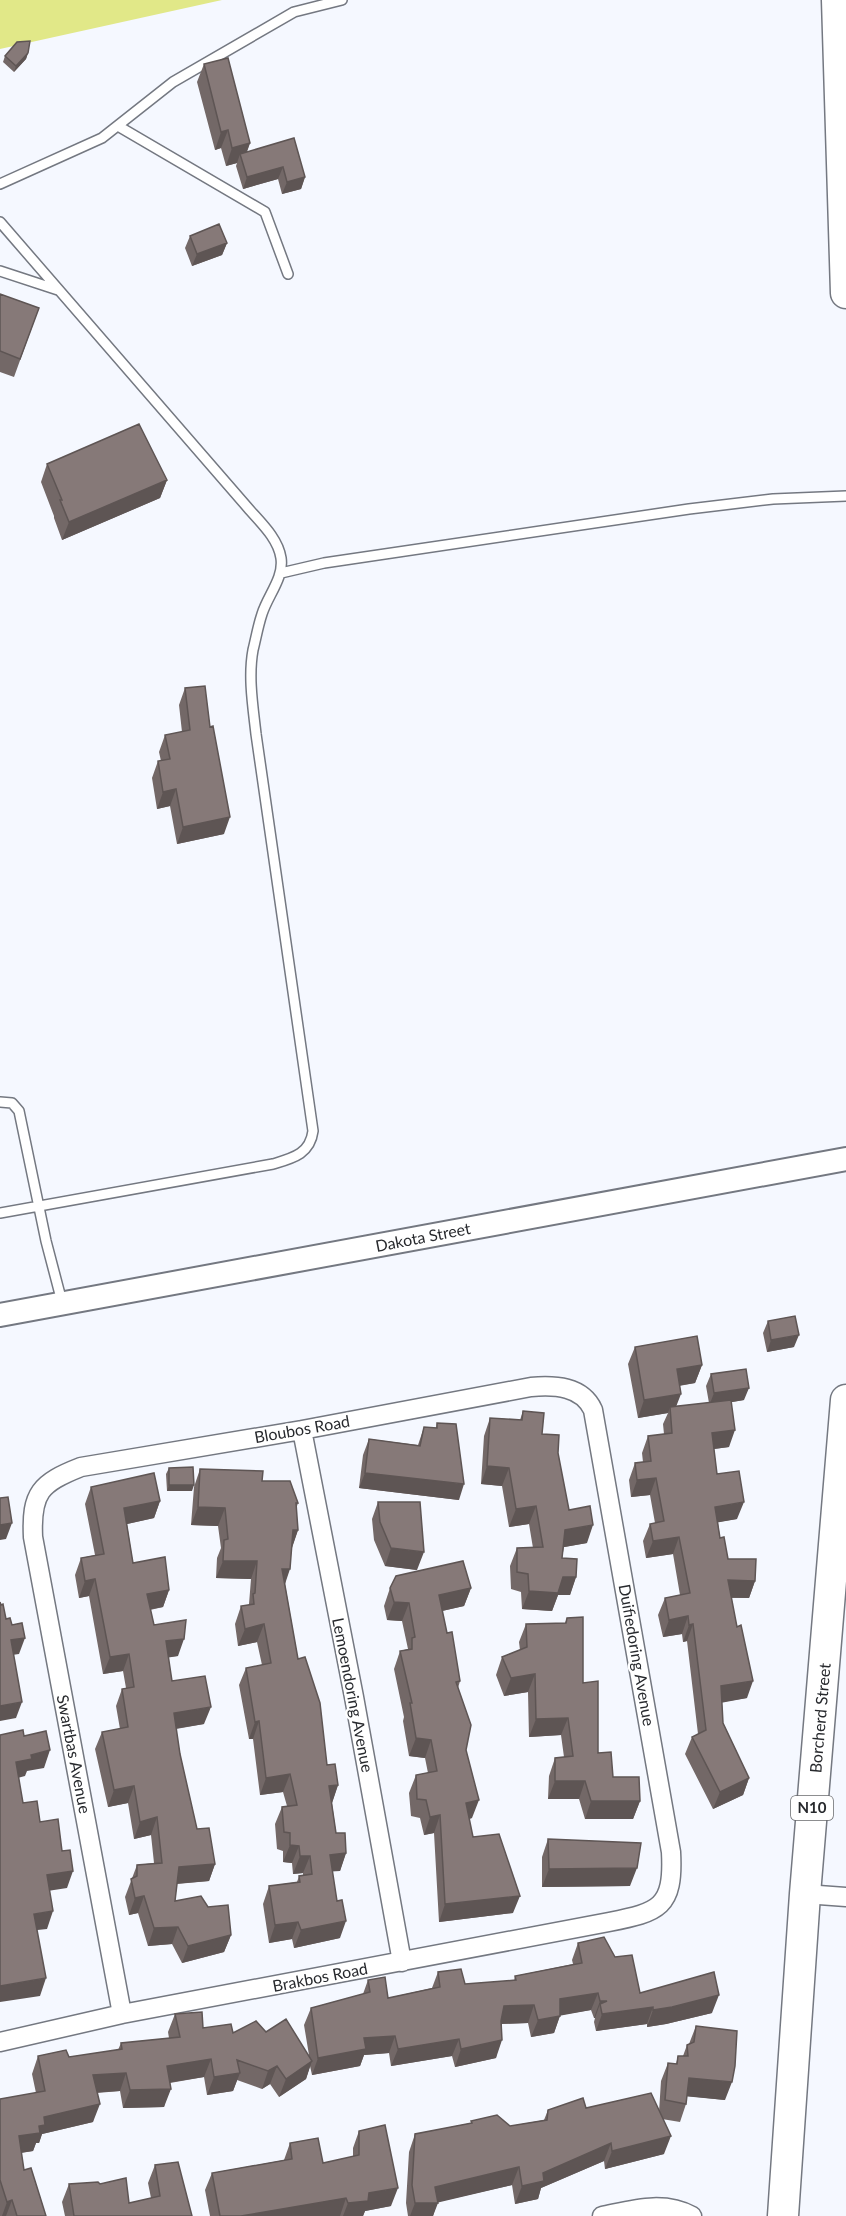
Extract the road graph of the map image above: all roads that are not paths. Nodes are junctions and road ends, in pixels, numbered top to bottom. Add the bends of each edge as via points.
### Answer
1 (342, 0) edge
2 (837, 0) edge
3 (118, 126) junction
4 (844, 136) edge
5 (844, 175) edge
6 (0, 184) edge
7 (0, 222) edge
8 (0, 272) edge
9 (288, 274) dead end
10 (60, 291) junction
11 (846, 293) edge
12 (846, 496) edge
13 (281, 573) junction
14 (0, 1102) edge
15 (846, 1159) edge
16 (39, 1207) junction
17 (0, 1213) edge
18 (62, 1304) junction
19 (0, 1315) edge
20 (574, 1390) joint
21 (846, 1400) edge
22 (302, 1430) junction
23 (38, 1494) joint
24 (805, 1894) junction
25 (846, 1897) edge
26 (641, 1916) joint
27 (402, 1962) junction
28 (122, 2014) junction
29 (0, 2042) edge
30 (602, 2216) edge
31 (692, 2216) edge
32 (783, 2216) edge

1 - 3 lane via 294,12 173,82
2 - 4 highway
3 - 6 lane via 102,138
3 - 9 lane via 265,212
4 - 5 highway
5 - 11 highway
7 - 10 lane
8 - 10 lane
10 - 13 lane via 269,532 281,558
12 - 13 lane via 773,499 689,509 324,563
13 - 16 lane via 262,613 253,654 252,690 313,1131 311,1140 300,1155 273,1164
14 - 16 lane via 12,1103 19,1111
15 - 18 street, Dakota Street
16 - 17 lane
16 - 18 lane
18 - 19 street, Dakota Street
20 - 22 street, Bloubos Road via 531,1387
20 - 26 street, Duifiedoring Avenue via 584,1396 593,1410 671,1852 669,1891 664,1901
21 - 24 highway, Borcherd Street / N10
22 - 23 street, Bloubos Road via 81,1467 62,1474
22 - 27 street, Lemoendoring Avenue
23 - 28 street, Swartbas Avenue via 32,1512 33,1537
24 - 25 street
24 - 32 highway, Borcherd Street / N10
26 - 27 street, Brakbos Road
27 - 28 street, Brakbos Road
28 - 29 street, Brakbos Road
30 - 31 street via 652,2207 680,2210

